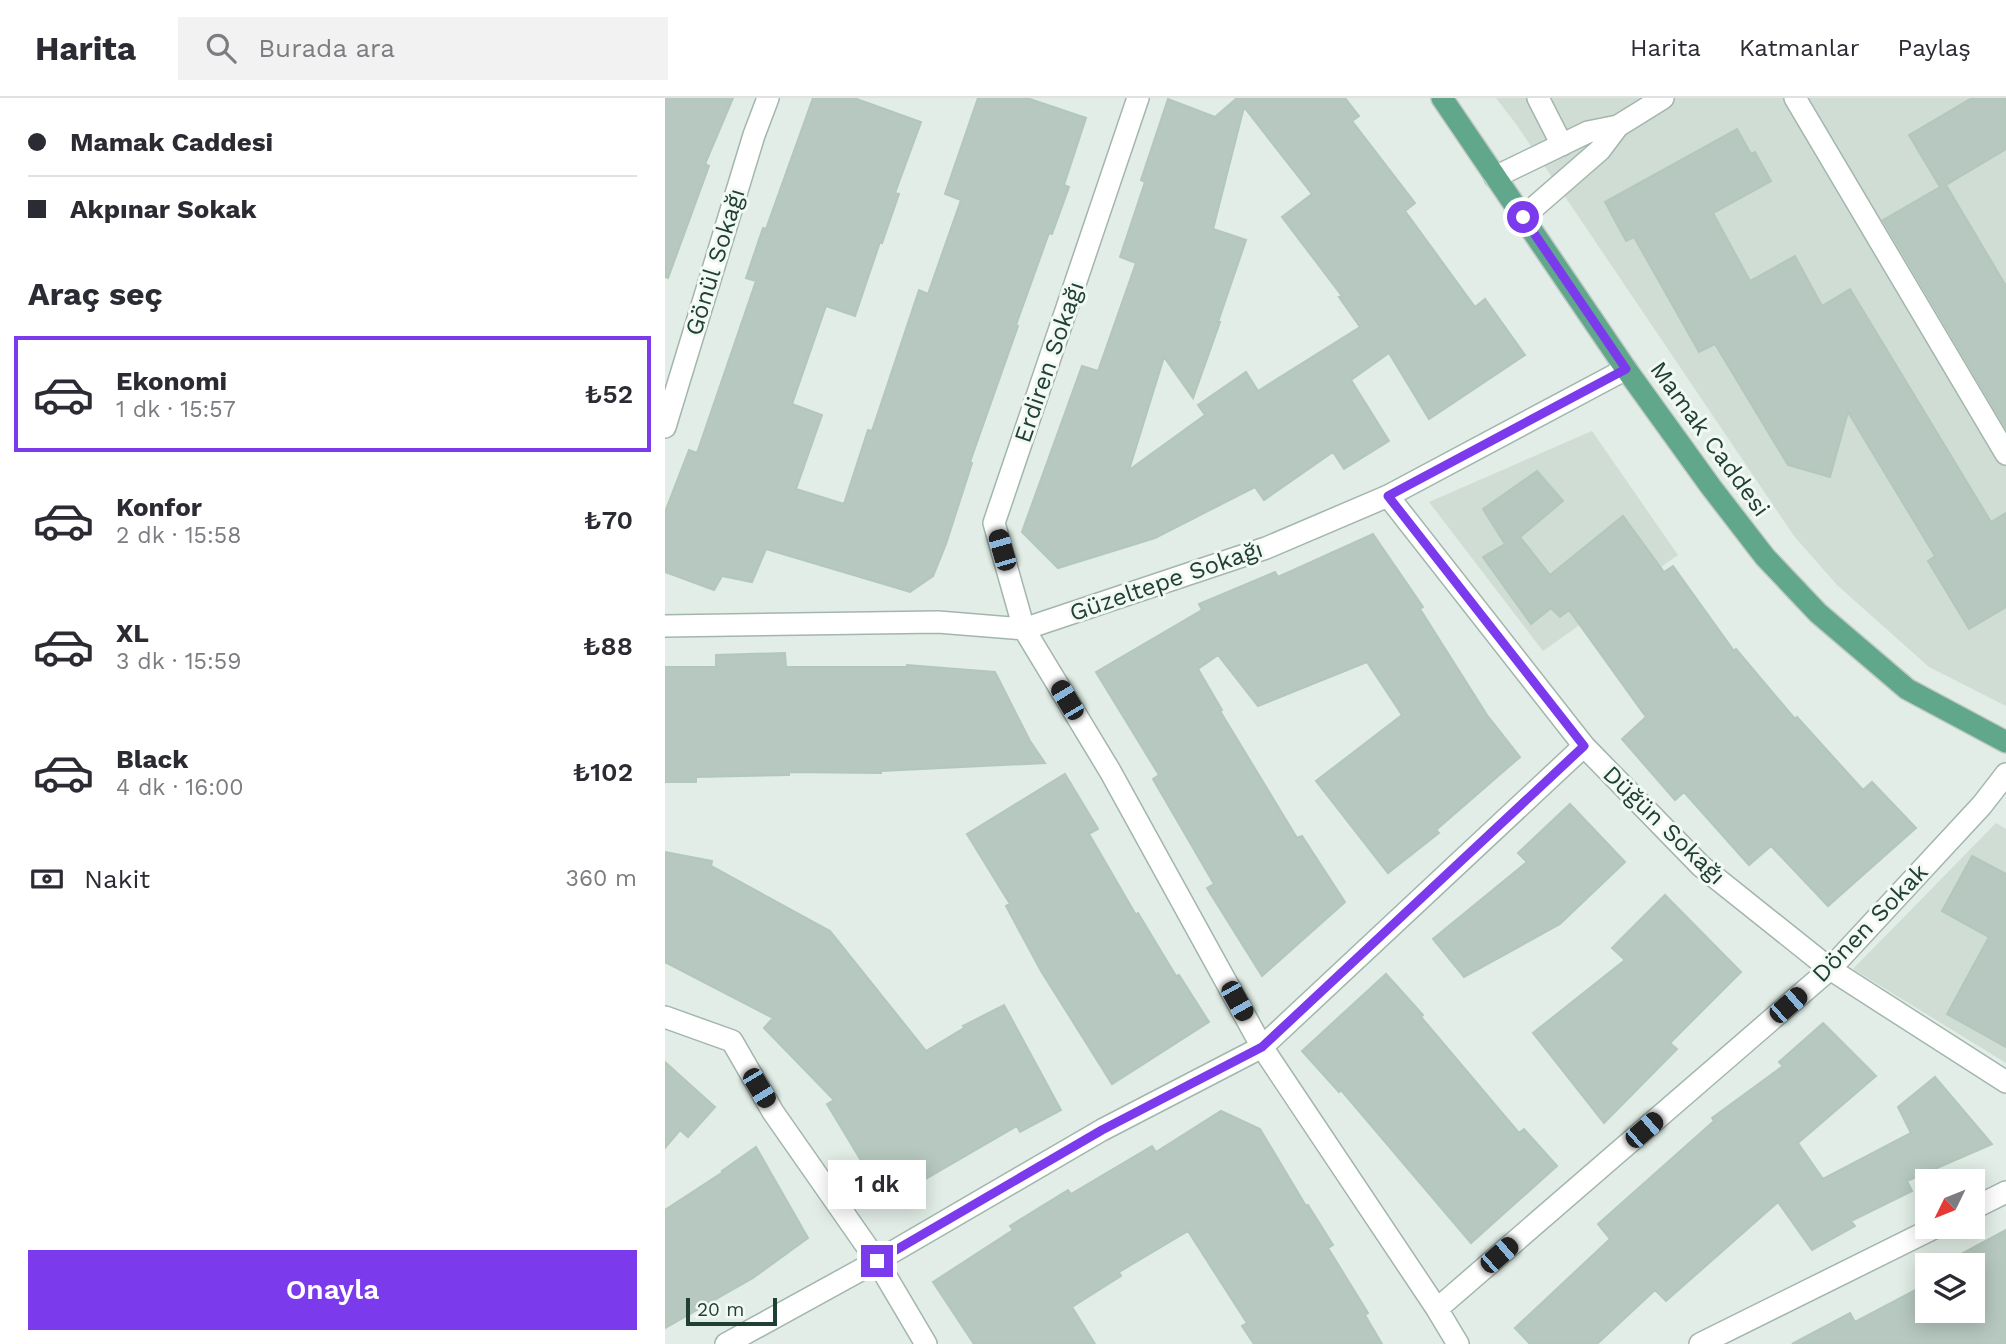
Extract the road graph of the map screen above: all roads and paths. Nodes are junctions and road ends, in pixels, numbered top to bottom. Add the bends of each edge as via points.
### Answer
1 (768, 98) edge
2 (1138, 98) edge
3 (1442, 98) edge
4 (1538, 98) edge
5 (1663, 98) edge
6 (1795, 98) edge
7 (1618, 126) junction
8 (1562, 145) junction
9 (1495, 177) junction
10 (1523, 217) junction
11 (1626, 369) junction
12 (665, 427) edge
13 (2006, 454) edge
14 (1388, 496) junction
15 (665, 626) edge
16 (1024, 629) junction
17 (2006, 742) edge
18 (1584, 746) junction
19 (2006, 774) edge
20 (1830, 969) junction
21 (665, 1017) edge
22 (1262, 1047) junction
23 (2006, 1082) edge
24 (2006, 1192) edge
25 (1985, 1202) edge
26 (1915, 1237) edge
27 (877, 1261) junction
28 (1437, 1309) junction
29 (726, 1344) edge
30 (926, 1344) edge
31 (1458, 1344) edge
32 (1700, 1344) edge

1 - 12 street, Gönül Sokağı
2 - 16 street, Erdiren Sokağı via 994,523
3 - 9 main road, Mamak Caddesi
4 - 8 street
5 - 7 street
6 - 13 street
7 - 8 street via 1588,132
7 - 10 street via 1600,150
8 - 9 street
9 - 10 main road, Mamak Caddesi
10 - 11 main road, Mamak Caddesi
11 - 14 street, Güzeltepe Sokağı
11 - 17 main road, Mamak Caddesi via 1765,557 1818,613 1907,689
14 - 16 street, Güzeltepe Sokağı via 1266,548
14 - 18 street, Düğün Sokağı
15 - 16 street, Güzeltepe Sokağı via 938,622
16 - 22 street, Erdiren Sokağı via 1110,771
18 - 20 street, Düğün Sokağı via 1701,866
18 - 22 street
19 - 20 street, Dönen Sokak
20 - 23 street, Düğün Sokağı
20 - 28 street, Dönen Sokak
21 - 27 street via 732,1041 773,1112
22 - 27 street via 1102,1130
22 - 28 street, Erdiren Sokağı
24 - 25 street
26 - 32 street
27 - 29 street
27 - 30 street
28 - 31 street, Erdiren Sokağı

